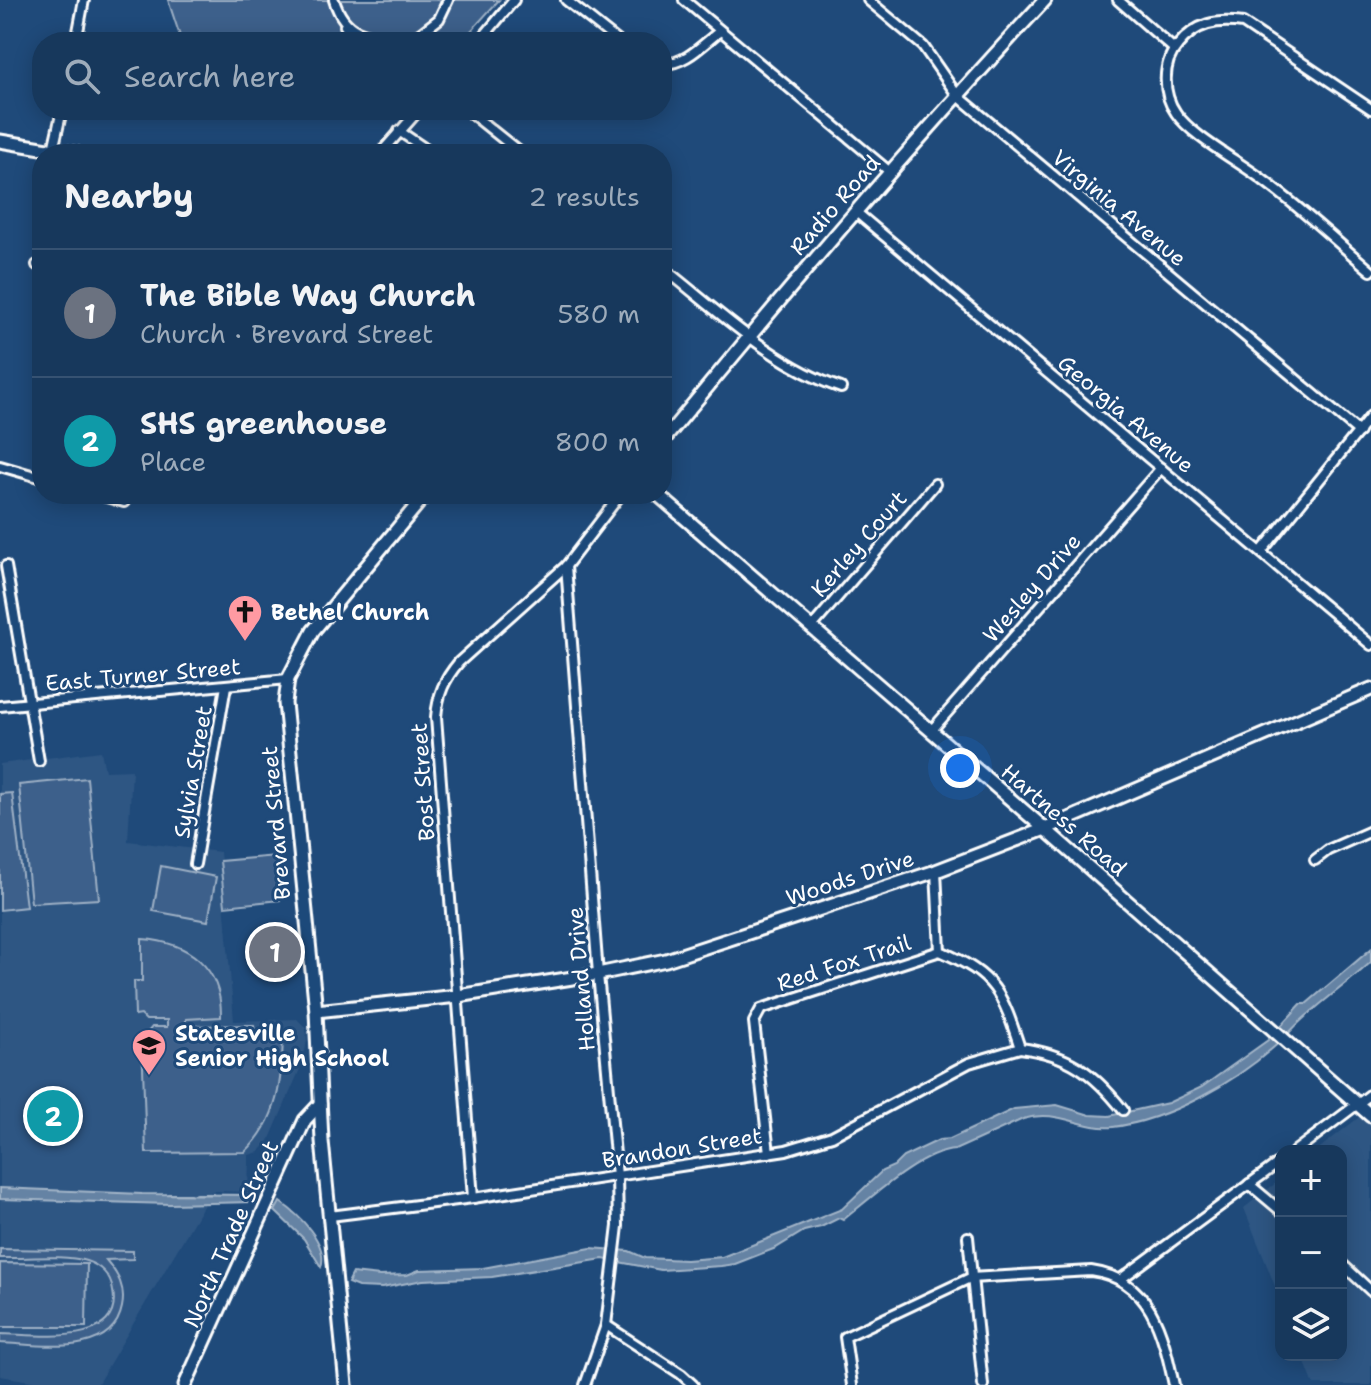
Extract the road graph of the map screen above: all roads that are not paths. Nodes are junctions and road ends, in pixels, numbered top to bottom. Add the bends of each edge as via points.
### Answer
1 (84, 0) edge
2 (334, 0) edge
3 (448, 0) edge
4 (514, 0) edge
5 (566, 0) edge
6 (684, 0) edge
7 (868, 0) edge
8 (1045, 0) edge
9 (1118, 0) edge
10 (339, 16) junction
11 (720, 31) junction
12 (78, 32) edge
13 (349, 32) edge
14 (359, 32) edge
15 (422, 32) edge
16 (487, 32) edge
17 (606, 32) edge
18 (1174, 49) junction
19 (672, 64) edge
20 (957, 95) junction
21 (1371, 109) edge
22 (60, 120) edge
23 (407, 120) edge
24 (480, 120) edge
25 (399, 131) junction
26 (0, 141) edge
27 (54, 144) edge
28 (388, 144) edge
29 (418, 144) edge
30 (510, 144) edge
31 (32, 146) edge
32 (890, 172) junction
33 (856, 212) junction
34 (1371, 271) edge
35 (672, 275) edge
36 (749, 336) junction
37 (841, 388) dead end
38 (1371, 416) edge
39 (672, 430) edge
40 (1359, 432) junction
41 (0, 466) edge
42 (1161, 468) junction
43 (32, 475) edge
44 (935, 484) dead end
45 (418, 504) edge
46 (613, 504) edge
47 (668, 504) edge
48 (1261, 552) junction
49 (6, 566) dead end
50 (566, 566) junction
51 (811, 628) junction
52 (1371, 645) edge
53 (288, 679) junction
54 (226, 686) junction
55 (1371, 689) edge
56 (31, 703) junction
57 (0, 706) edge
58 (931, 731) junction
59 (39, 761) dead end
60 (1045, 829) junction
61 (1371, 831) edge
62 (1315, 860) dead end
63 (195, 864) dead end
64 (936, 871) junction
65 (940, 951) junction
66 (598, 974) junction
67 (458, 996) junction
68 (316, 1011) junction
69 (1020, 1048) junction
70 (1371, 1094) edge
71 (320, 1104) junction
72 (1359, 1105) junction
73 (1123, 1110) dead end
74 (1371, 1116) edge
75 (1303, 1145) edge
76 (769, 1153) junction
77 (1275, 1165) edge
78 (617, 1176) junction
79 (1249, 1184) junction
80 (473, 1198) junction
81 (1275, 1206) edge
82 (330, 1216) junction
83 (968, 1237) dead end
84 (1347, 1269) edge
85 (970, 1278) junction
86 (1121, 1279) junction
87 (1371, 1291) edge
88 (606, 1325) junction
89 (185, 1385) edge
90 (346, 1385) edge
91 (585, 1385) edge
92 (693, 1385) edge
93 (852, 1385) edge
94 (983, 1385) edge
95 (1174, 1385) edge

1 - 12 street
2 - 10 street
3 - 15 street via 439,19
4 - 16 street
5 - 17 street
6 - 11 street
7 - 20 street, Virginia Avenue via 923,46
8 - 20 street, Radio Road
9 - 18 street
10 - 13 street
10 - 14 street
11 - 19 street
11 - 32 street
18 - 21 street via 1204,24 1243,23
18 - 34 street via 1165,82 1176,114
20 - 32 street, Radio Road
20 - 40 street, Virginia Avenue
22 - 27 street
23 - 25 street
24 - 30 street
25 - 28 street
25 - 29 street
26 - 31 street
32 - 33 street, Radio Road
33 - 36 street, Radio Road
33 - 42 street, Georgia Avenue
35 - 36 street
36 - 37 street
36 - 39 street, Radio Road
38 - 40 street
40 - 48 street
41 - 43 street
42 - 48 street, Georgia Avenue
42 - 58 street, Wesley Drive
44 - 51 street, Kerley Court
45 - 53 street, Brevard Street via 313,631
46 - 50 street, Bost Street
47 - 51 street, Hartness Road
48 - 52 street, Georgia Avenue
49 - 56 street
50 - 66 street, Holland Drive
50 - 67 street, Bost Street via 459,662 438,697
51 - 58 street, Hartness Road
53 - 54 street, East Turner Street
53 - 68 street, Brevard Street via 285,703
54 - 56 street, East Turner Street
54 - 63 street, Sylvia Street
55 - 60 street, Woods Drive
56 - 57 street, East Turner Street
56 - 59 street
58 - 60 street, Hartness Road
60 - 64 street, Woods Drive
60 - 72 street, Hartness Road
61 - 62 street
64 - 65 street
64 - 66 street, Woods Drive via 666,960
65 - 69 street via 984,974 1006,1004
65 - 76 street, Red Fox Trail via 756,1014
66 - 67 street, Woods Drive
66 - 78 street, Holland Drive
67 - 68 street, Woods Drive
67 - 80 street, Bost Street
68 - 71 street, Brevard Street
69 - 73 street via 1073,1062
69 - 76 street, Brandon Street via 969,1063 832,1136
70 - 72 street
71 - 82 street, Brevard Street
71 - 89 street, North Trade Street via 305,1120
72 - 74 street, Hartness Road
72 - 75 street
76 - 78 street, Brandon Street
77 - 79 street
78 - 80 street, Brandon Street
78 - 88 street, Holland Drive via 616,1247
79 - 81 street
79 - 86 street
80 - 82 street, Brandon Street
82 - 90 street, Brevard Street
83 - 85 street
84 - 87 street
85 - 86 street via 1091,1271
85 - 93 street via 845,1337
85 - 94 street
86 - 95 street via 1156,1320
88 - 91 street, Holland Drive
88 - 92 street

